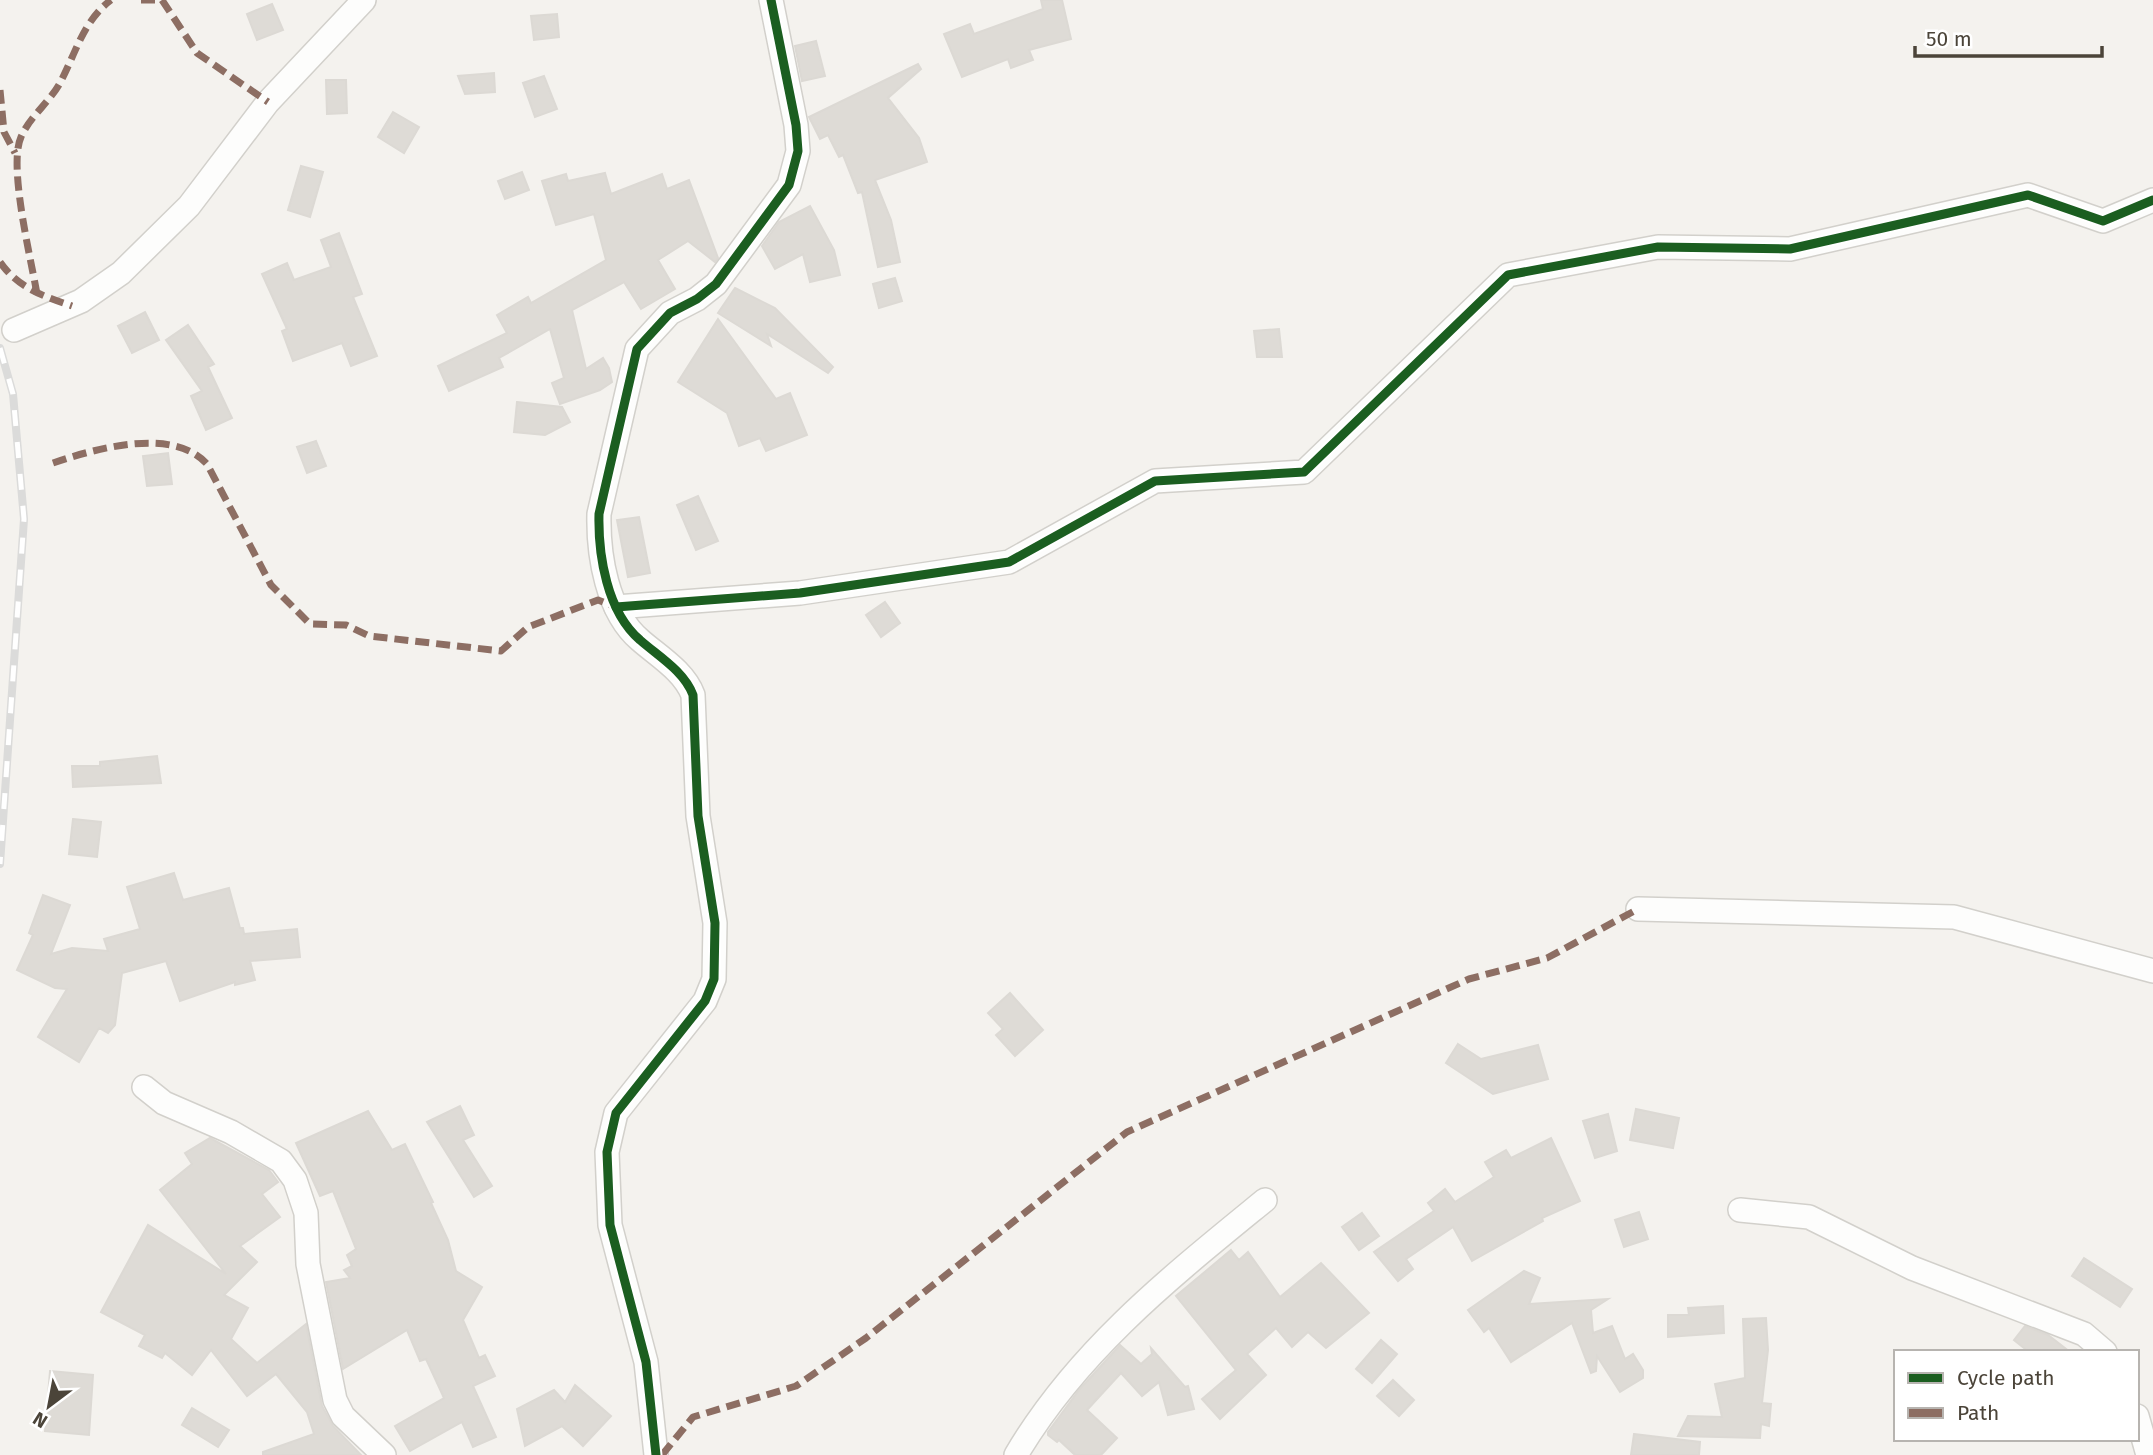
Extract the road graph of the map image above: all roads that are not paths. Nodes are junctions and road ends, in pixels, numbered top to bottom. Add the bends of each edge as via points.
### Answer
1 (364, 0) edge
2 (771, 0) edge
3 (2153, 200) edge
4 (15, 330) dead end
5 (615, 607) junction
6 (1638, 909) dead end
7 (2153, 971) edge
8 (144, 1087) dead end
9 (1265, 1200) dead end
10 (1740, 1210) dead end
11 (2103, 1350) edge
12 (2139, 1423) edge
13 (384, 1455) edge
14 (656, 1455) edge
15 (1016, 1455) edge
16 (2148, 1455) edge

1 - 4 street via 268,103 189,206 130,265 81,301
2 - 5 street via 796,125 796,167 789,185 716,284 670,313 637,349 600,514 599,535
3 - 5 street via 2103,221 2028,195 1790,249 1658,247 1508,275 1304,472 1155,481 1009,562 800,593
5 - 14 street via 628,630 684,678 693,695 698,816 715,923 716,964 705,1001 616,1112 607,1152 610,1225 646,1362
6 - 7 street via 1954,917
8 - 13 street via 164,1103 231,1132 281,1161 295,1180 306,1213 308,1264 334,1400 343,1416
9 - 15 street via 1167,1280 1092,1350
10 - 11 street via 1809,1217 1912,1268 2084,1334
12 - 16 street

